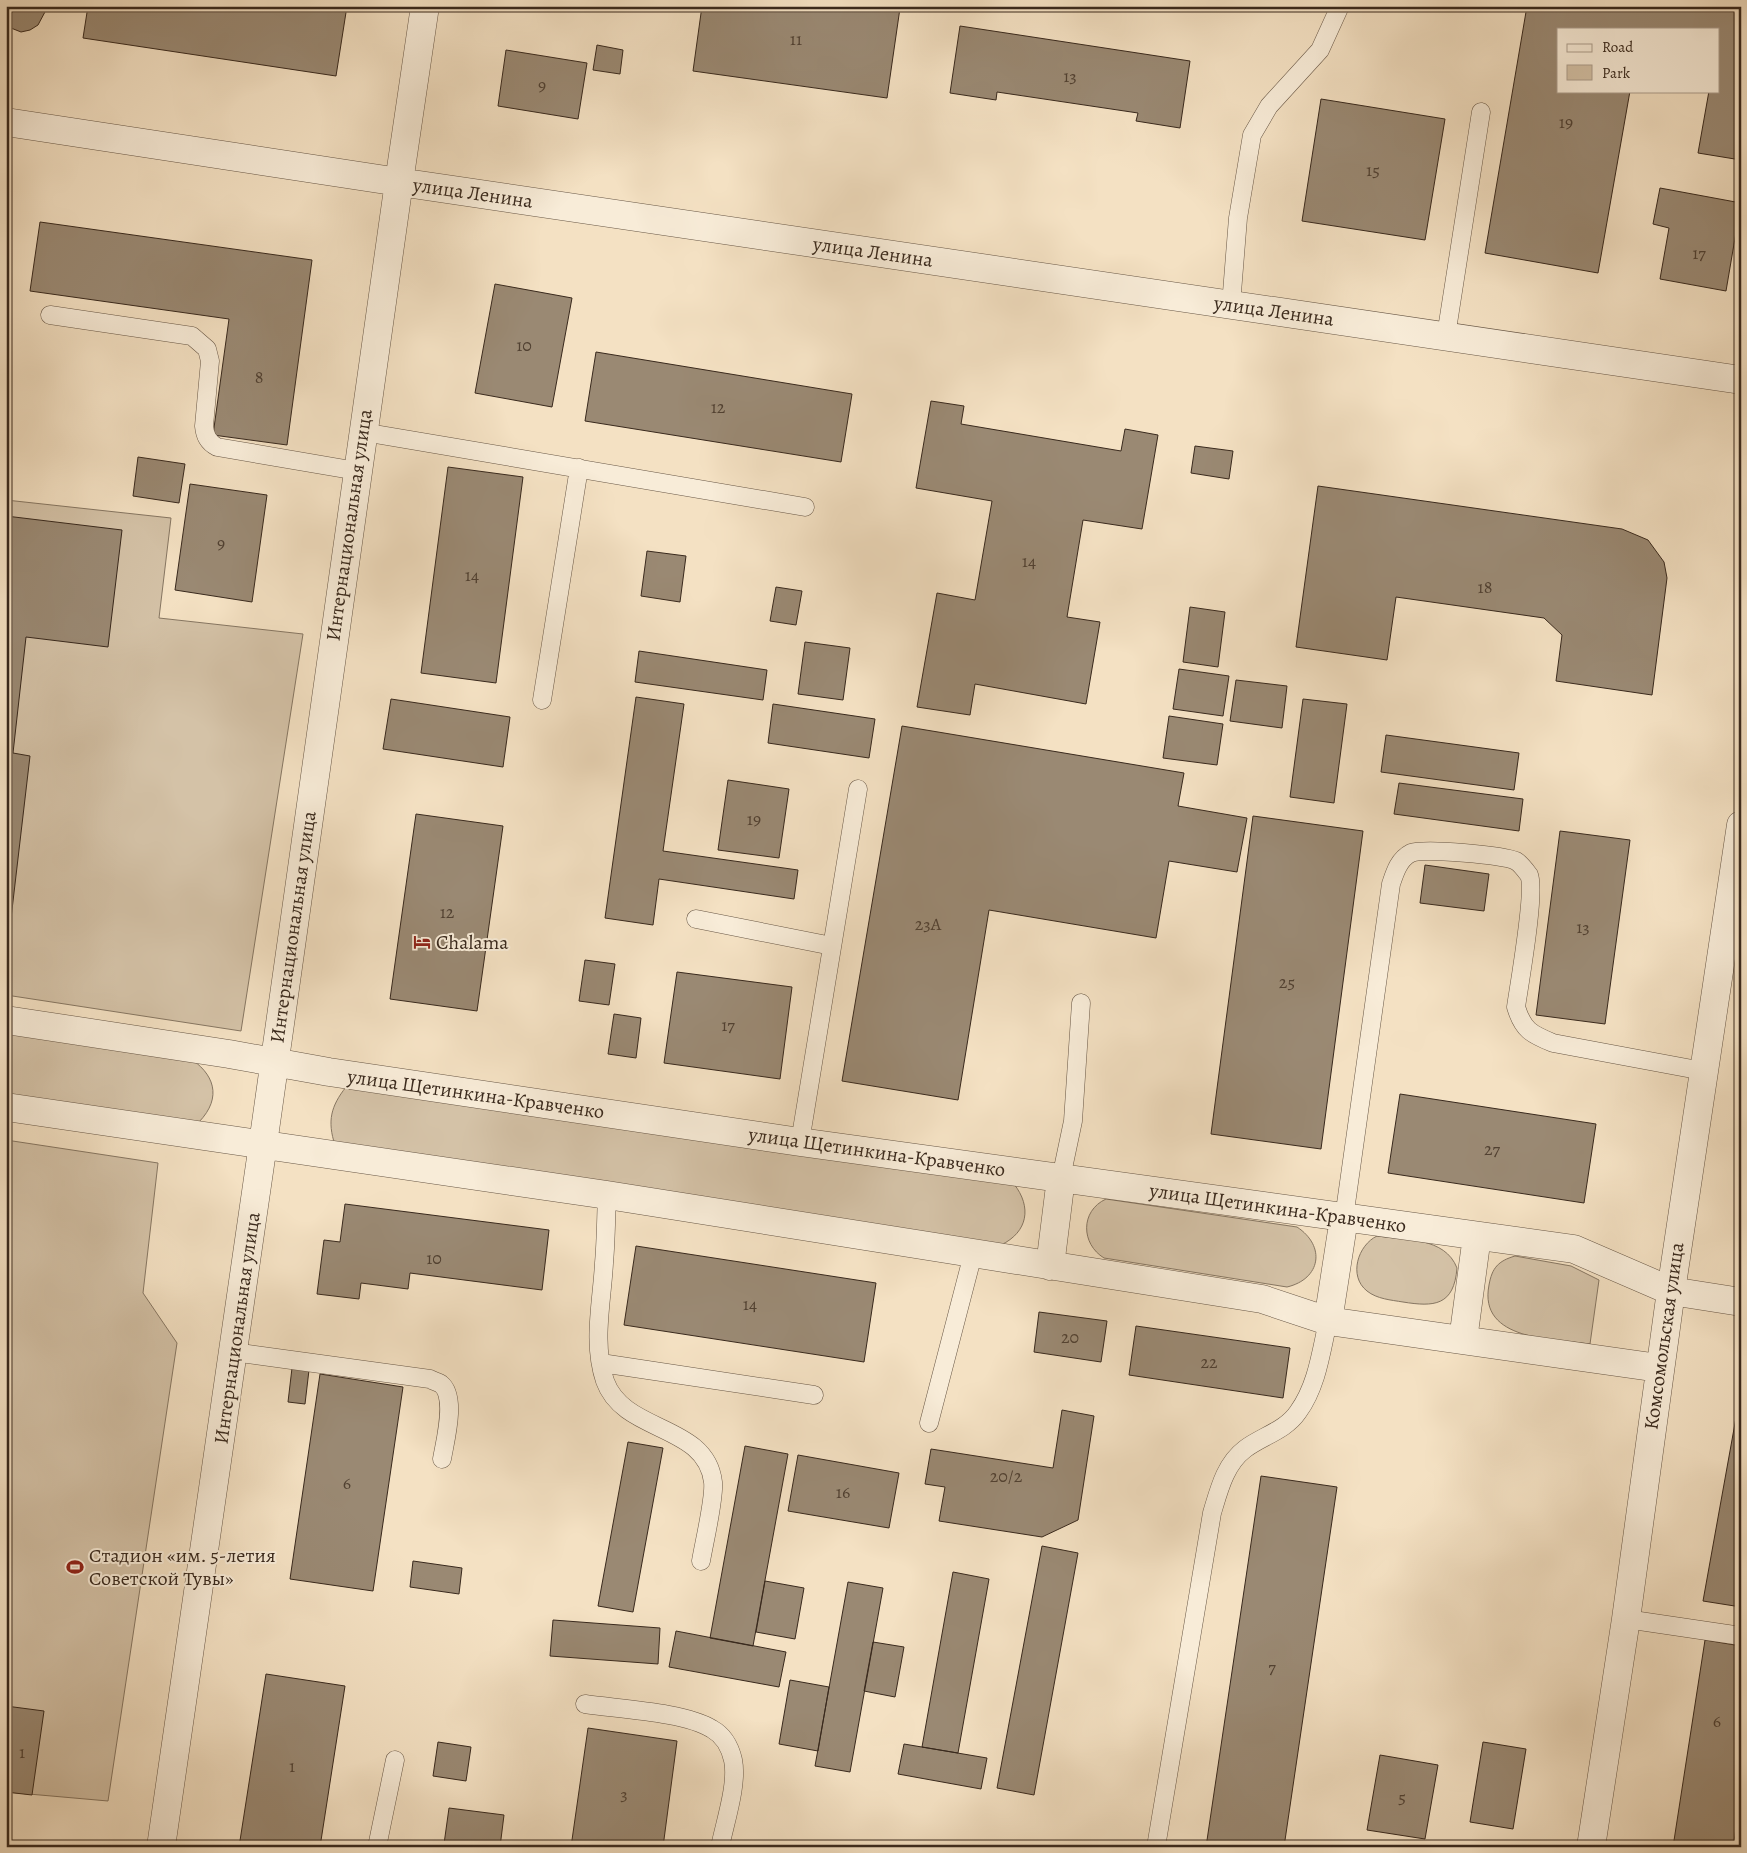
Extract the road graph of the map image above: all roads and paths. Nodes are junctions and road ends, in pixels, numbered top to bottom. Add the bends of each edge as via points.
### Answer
1 (425, 6) edge
2 (1340, 6) edge
3 (1481, 112) dead end
4 (6, 122) edge
5 (399, 182) junction
6 (1231, 305) junction
7 (50, 315) dead end
8 (1446, 336) junction
9 (1741, 380) edge
10 (363, 432) junction
11 (579, 468) junction
12 (357, 471) junction
13 (806, 507) dead end
14 (542, 700) dead end
15 (858, 789) dead end
16 (1741, 825) edge
17 (696, 919) dead end
18 (832, 946) junction
19 (1081, 1003) dead end
20 (6, 1020) edge
21 (274, 1064) junction
22 (1703, 1071) junction
23 (6, 1107) edge
24 (800, 1142) junction
25 (263, 1144) junction
26 (1061, 1178) junction
27 (607, 1195) junction
28 (1344, 1218) junction
29 (1477, 1236) junction
30 (973, 1254) junction
31 (1050, 1266) junction
32 (1671, 1291) junction
33 (1741, 1302) edge
34 (1328, 1322) junction
35 (1463, 1340) junction
36 (233, 1352) junction
37 (601, 1363) junction
38 (1659, 1368) junction
39 (814, 1395) dead end
40 (929, 1424) dead end
41 (442, 1459) dead end
42 (700, 1561) dead end
43 (1626, 1619) junction
44 (1741, 1636) edge
45 (585, 1704) dead end
46 (394, 1760) dead end
47 (161, 1847) edge
48 (377, 1847) edge
49 (720, 1847) edge
50 (1156, 1847) edge
51 (1591, 1847) edge

1 - 5 street, Интернациональная улица
2 - 6 lane via 1320,50 1269,106 1252,135 1238,218
3 - 8 lane
4 - 5 street, улица Ленина
5 - 6 street, улица Ленина
5 - 10 street, Интернациональная улица
6 - 8 street, улица Ленина
7 - 12 lane via 192,336 207,350 210,360 204,426 210,443 217,447
8 - 9 street, улица Ленина
10 - 11 lane
10 - 12 street, Интернациональная улица
11 - 13 lane
11 - 14 lane
12 - 21 street, Интернациональная улица
15 - 18 lane
16 - 22 street, Комсомольская улица
17 - 18 lane
18 - 24 lane
19 - 26 lane via 1073,1121
20 - 21 street, улица Щетинкина-Кравченко via 229,1054
21 - 24 street, улица Щетинкина-Кравченко
21 - 25 street, Интернациональная улица
22 - 28 lane via 1552,1043 1537,1037 1521,1025 1516,1007 1530,877 1518,862 1502,856 1424,851 1410,854 1397,866 1391,884
22 - 32 street, Комсомольская улица
23 - 25 street
24 - 26 street, улица Щетинкина-Кравченко
25 - 27 street
25 - 36 street, Интернациональная улица
26 - 28 street, улица Щетинкина-Кравченко
26 - 31 street
27 - 30 street
27 - 37 lane via 598,1340
28 - 29 street, улица Щетинкина-Кравченко
28 - 34 street
29 - 32 street, улица Щетинкина-Кравченко via 1574,1250
29 - 35 street
30 - 31 street
30 - 40 lane
31 - 34 street via 1262,1299
32 - 33 street, улица Щетинкина-Кравченко
32 - 38 street, Комсомольская улица
34 - 35 street
34 - 50 lane via 1314,1384 1298,1413 1273,1434 1244,1450 1224,1475 1212,1513
35 - 38 street
36 - 41 lane via 430,1379 441,1384 448,1395 450,1410
36 - 47 street, Интернациональная улица
37 - 39 lane
37 - 42 lane via 605,1382 622,1407 693,1444 710,1466 714,1484
38 - 43 street, Комсомольская улица
43 - 44 lane
43 - 51 street, Комсомольская улица
45 - 49 lane via 690,1719 713,1729 727,1742 733,1760 734,1779
46 - 48 lane

